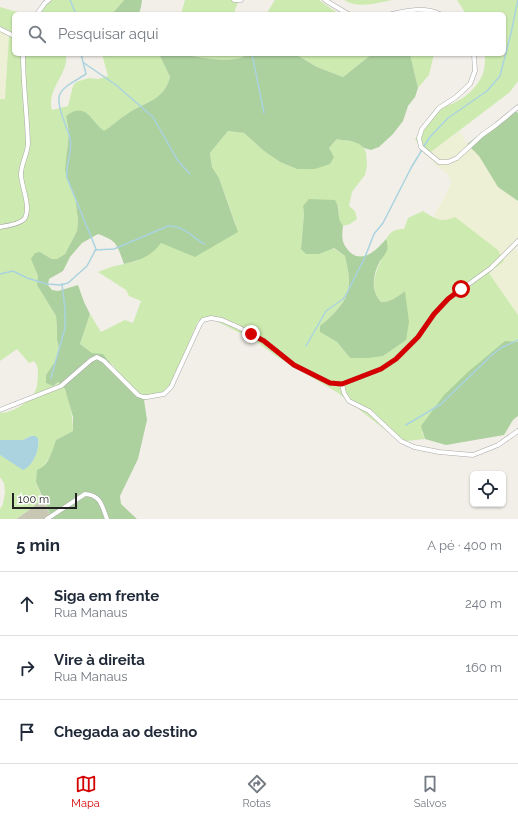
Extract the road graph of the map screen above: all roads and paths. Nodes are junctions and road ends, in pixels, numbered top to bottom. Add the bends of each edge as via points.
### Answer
1 (49, 0) edge
2 (234, 0) edge
3 (241, 0) edge
4 (324, 0) edge
5 (38, 12) edge
6 (345, 12) edge
7 (400, 12) edge
8 (435, 12) edge
9 (0, 29) edge
10 (12, 35) edge
11 (23, 56) edge
12 (474, 56) edge
13 (518, 107) edge
14 (0, 227) edge
15 (518, 241) edge
16 (342, 384) junction
17 (0, 410) edge
18 (518, 431) edge
19 (47, 519) edge
20 (107, 519) edge

1 - 5 street
2 - 3 street
4 - 6 street
7 - 8 street
9 - 10 street
11 - 14 street via 28,145 21,175 27,214 21,222
12 - 13 street via 475,72 470,84 439,108 422,129 419,138 421,147 439,162 448,162 457,158
15 - 16 street via 492,268 448,299 418,337 396,359 381,369
16 - 17 street via 330,383 294,365 264,341 222,320 211,318 203,320 200,324 171,387 164,394 147,397 138,395 97,357 61,386
16 - 18 street via 349,400 369,411 401,441 414,447 473,455 498,445
19 - 20 street via 85,494 98,498

